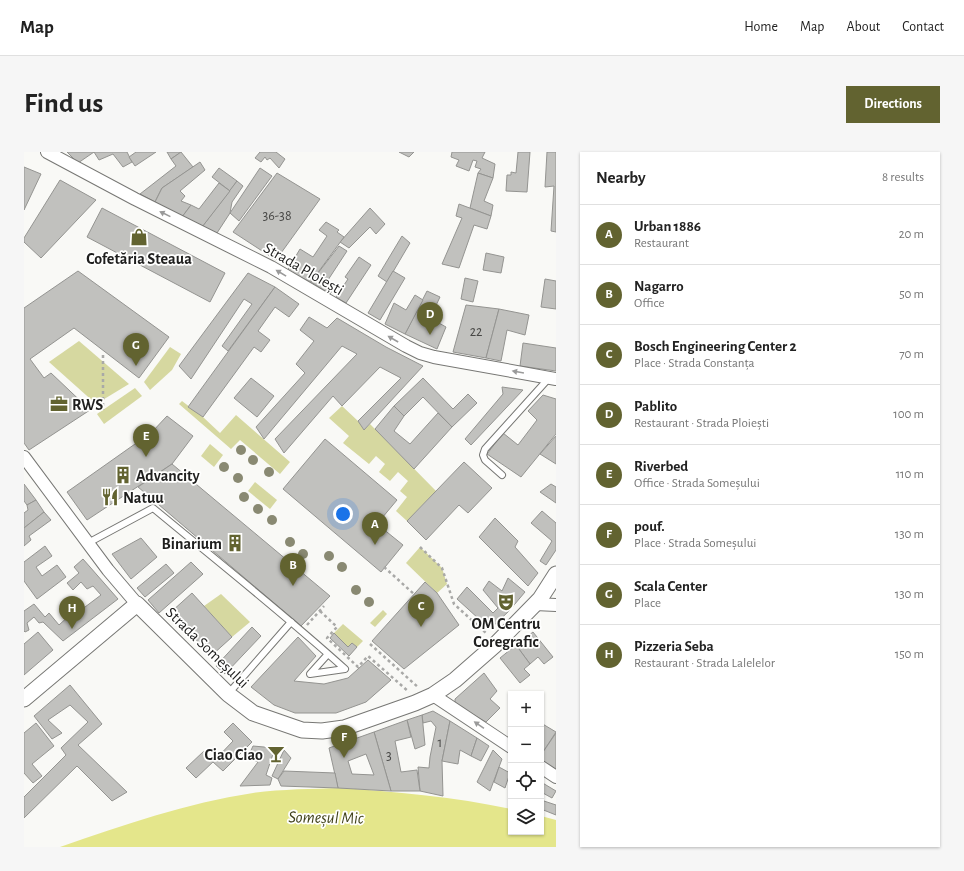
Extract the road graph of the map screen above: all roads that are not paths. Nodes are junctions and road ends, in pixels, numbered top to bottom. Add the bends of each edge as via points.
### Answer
1 (47, 152) edge
2 (552, 379) edge
3 (24, 457) edge
4 (502, 475) dead end
5 (88, 543) junction
6 (556, 574) edge
7 (137, 604) junction
8 (535, 604) junction
9 (556, 605) edge
10 (291, 622) junction
11 (328, 654) junction
12 (426, 692) junction
13 (228, 694) junction
14 (24, 698) edge
15 (508, 745) edge
16 (544, 769) edge
17 (556, 777) edge

2 -> 1 street, Strada Ploiești via 420,353 271,267
2 - 4 lane via 485,449 482,455 485,460
3 - 5 street, Strada Someșului
5 - 7 street, Strada Someșului
5 - 10 lane via 153,508
6 - 8 street, Strada Someșului
7 - 13 street, Strada Someșului
7 - 14 street
8 - 9 street
8 - 12 street, Strada Someșului via 495,645 455,680
10 - 11 lane
10 - 13 lane
11 - 11 lane via 319,664 310,674 345,669
12 - 13 street, Strada Someșului via 415,703 344,728 322,731 302,730 253,713
15 -> 12 street
16 - 17 street

